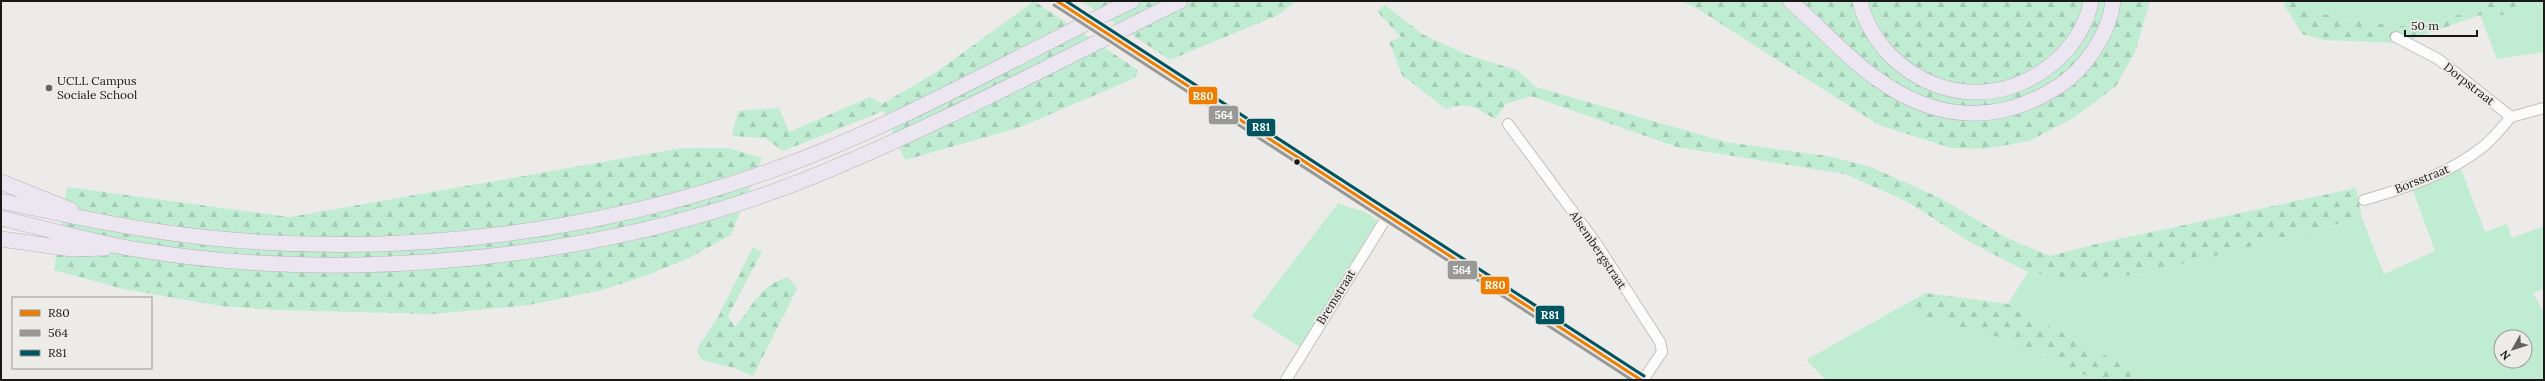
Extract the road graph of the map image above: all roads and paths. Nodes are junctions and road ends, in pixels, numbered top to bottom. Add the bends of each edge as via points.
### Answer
1 (1057, 1) edge
2 (1132, 1) edge
3 (1180, 1) edge
4 (1790, 1) edge
5 (1860, 1) edge
6 (2091, 1) edge
7 (2113, 1) edge
8 (2396, 37) dead end
9 (2544, 108) edge
10 (2511, 117) junction
11 (1508, 124) dead end
12 (1, 182) edge
13 (2364, 200) dead end
14 (1, 201) edge
15 (1388, 215) junction
16 (1, 218) edge
17 (89, 220) junction
18 (1, 239) edge
19 (126, 248) junction
20 (1286, 380) edge
21 (1642, 380) edge

1 - 15 main road, bridge
2 - 17 highway via 915,110 789,164 646,207 560,226 481,237 360,244 279,243 212,238
3 - 19 highway via 926,127 840,165 789,185 651,227 565,245 486,257 375,264 280,264 202,258
4 - 7 highway via 1875,78 1904,96 1936,111 1974,115 2010,110 2048,93 2070,78 2089,58 2104,30
5 - 6 highway via 1870,28 1882,48 1898,63 1916,77 1945,89 1976,93 2006,89 2041,73 2071,46
8 - 10 street, Dorpstraat via 2438,60
9 - 10 street
10 - 13 street, Borsstraat via 2484,146 2451,169 2394,192
11 - 21 street, Alsembergstraat via 1596,243 1660,342 1662,352
12 - 17 highway via 60,204
14 - 17 highway
15 - 20 street, Bremstraat
15 - 21 main road
16 - 19 highway
18 - 19 highway via 72,249

